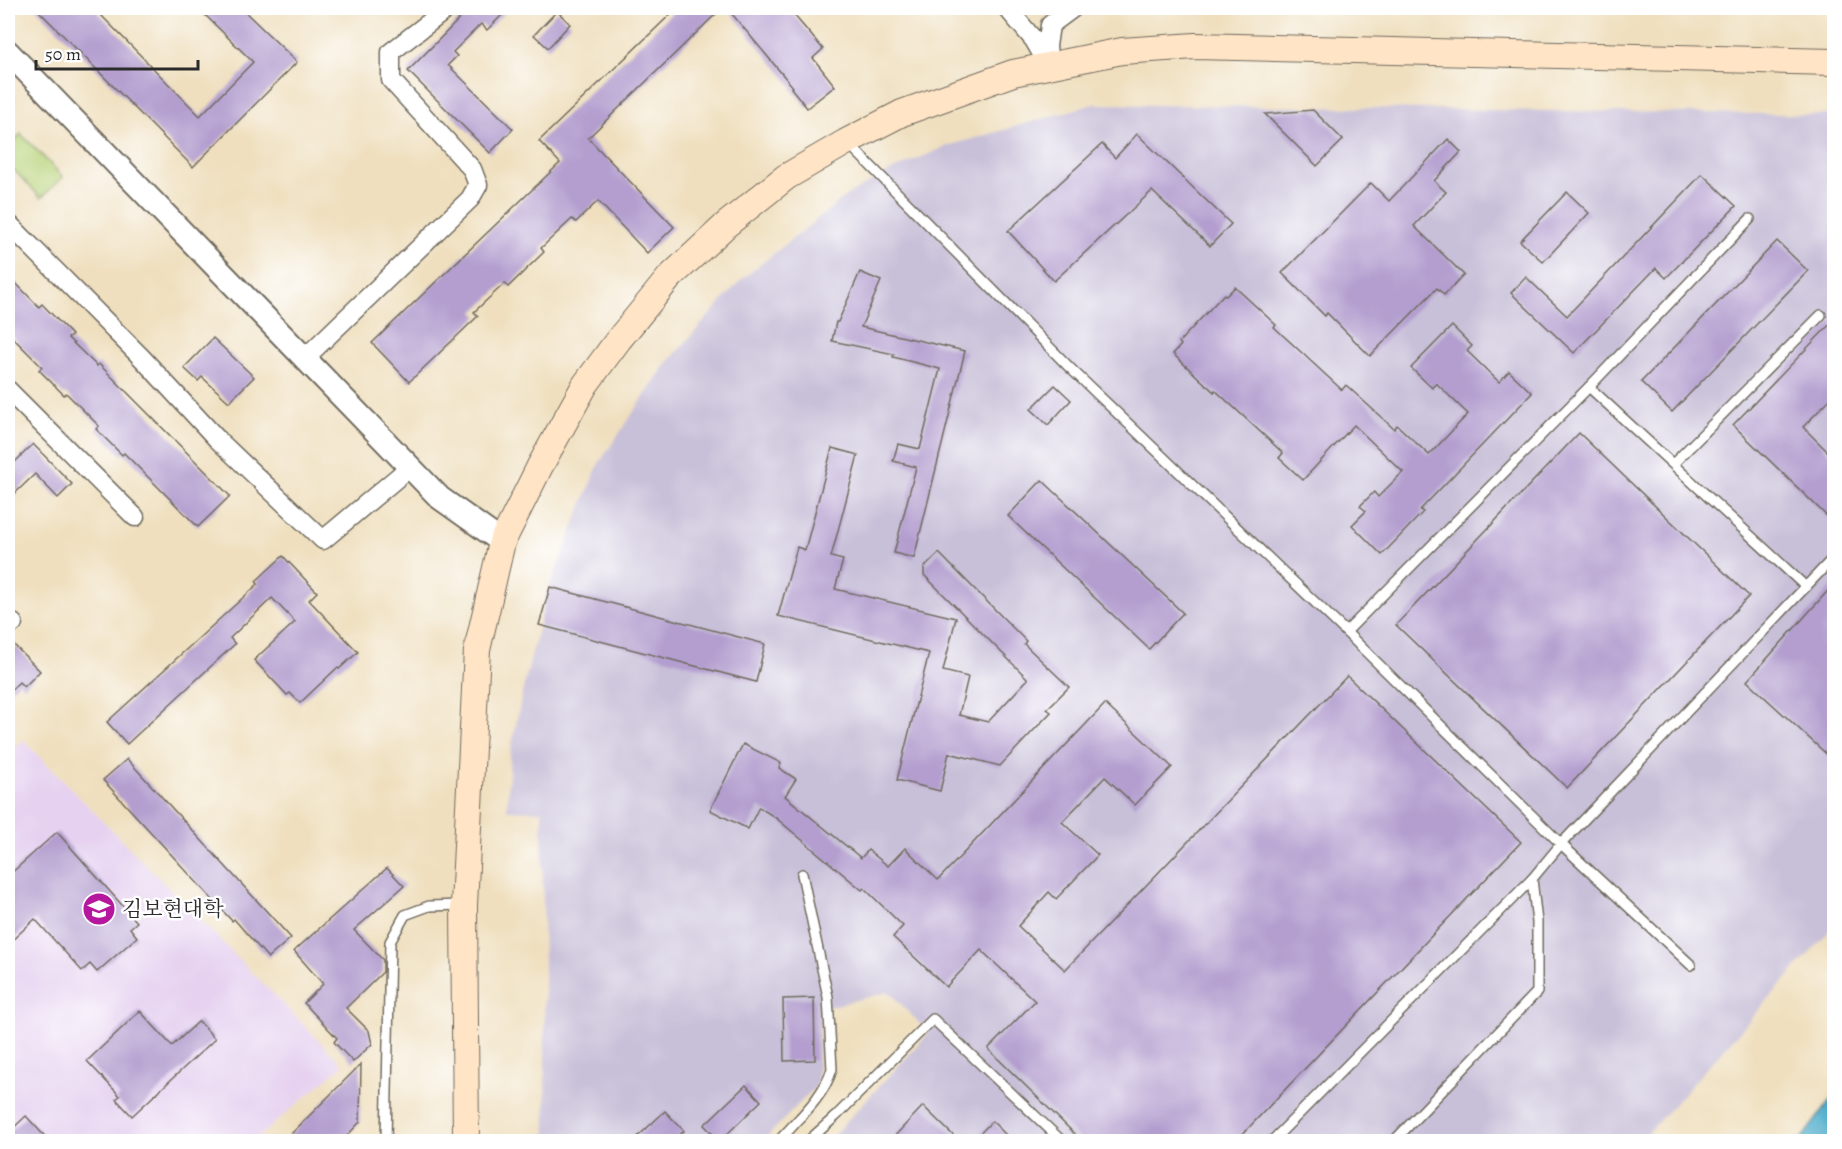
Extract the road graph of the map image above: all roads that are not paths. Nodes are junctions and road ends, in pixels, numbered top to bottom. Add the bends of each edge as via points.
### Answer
1 (448, 8) edge
2 (1006, 8) edge
3 (1073, 8) edge
4 (8, 52) edge
5 (1834, 62) edge
6 (1049, 66) junction
7 (846, 142) junction
8 (1750, 219) dead end
9 (8, 223) edge
10 (1821, 315) dead end
11 (305, 358) junction
12 (1589, 387) junction
13 (8, 390) edge
14 (1673, 464) junction
15 (410, 467) junction
16 (135, 517) dead end
17 (502, 542) junction
18 (1834, 557) edge
19 (1806, 587) junction
20 (1346, 632) junction
21 (1561, 844) junction
22 (802, 874) dead end
23 (1532, 879) junction
24 (464, 905) junction
25 (1691, 965) dead end
26 (386, 1142) edge
27 (466, 1142) edge
28 (778, 1142) edge
29 (807, 1142) edge
30 (1063, 1142) edge
31 (1271, 1142) edge
32 (1393, 1142) edge

1 - 11 street via 391,52 391,80 472,169 478,185 470,199
2 - 6 street via 1034,40
3 - 6 street via 1050,25
4 - 11 street
5 - 6 main road via 1195,46 1122,51
6 - 7 main road via 968,88 903,113
7 - 17 main road via 786,177 669,278 585,385
7 - 20 lane via 1070,367
8 - 12 lane
9 - 15 street via 217,440 323,540
10 - 14 lane
11 - 15 street
12 - 14 lane
12 - 20 lane
13 - 16 street
14 - 19 lane
15 - 17 street via 440,498
17 - 24 main road via 477,650
18 - 19 lane
19 - 21 lane
20 - 21 lane
21 - 23 lane
21 - 25 lane
22 - 28 lane via 828,997 832,1069 817,1097
23 - 31 lane
23 - 32 lane via 1537,922 1537,992
24 - 26 lane via 429,906 405,915 390,942
24 - 27 main road
29 - 30 lane via 933,1019

